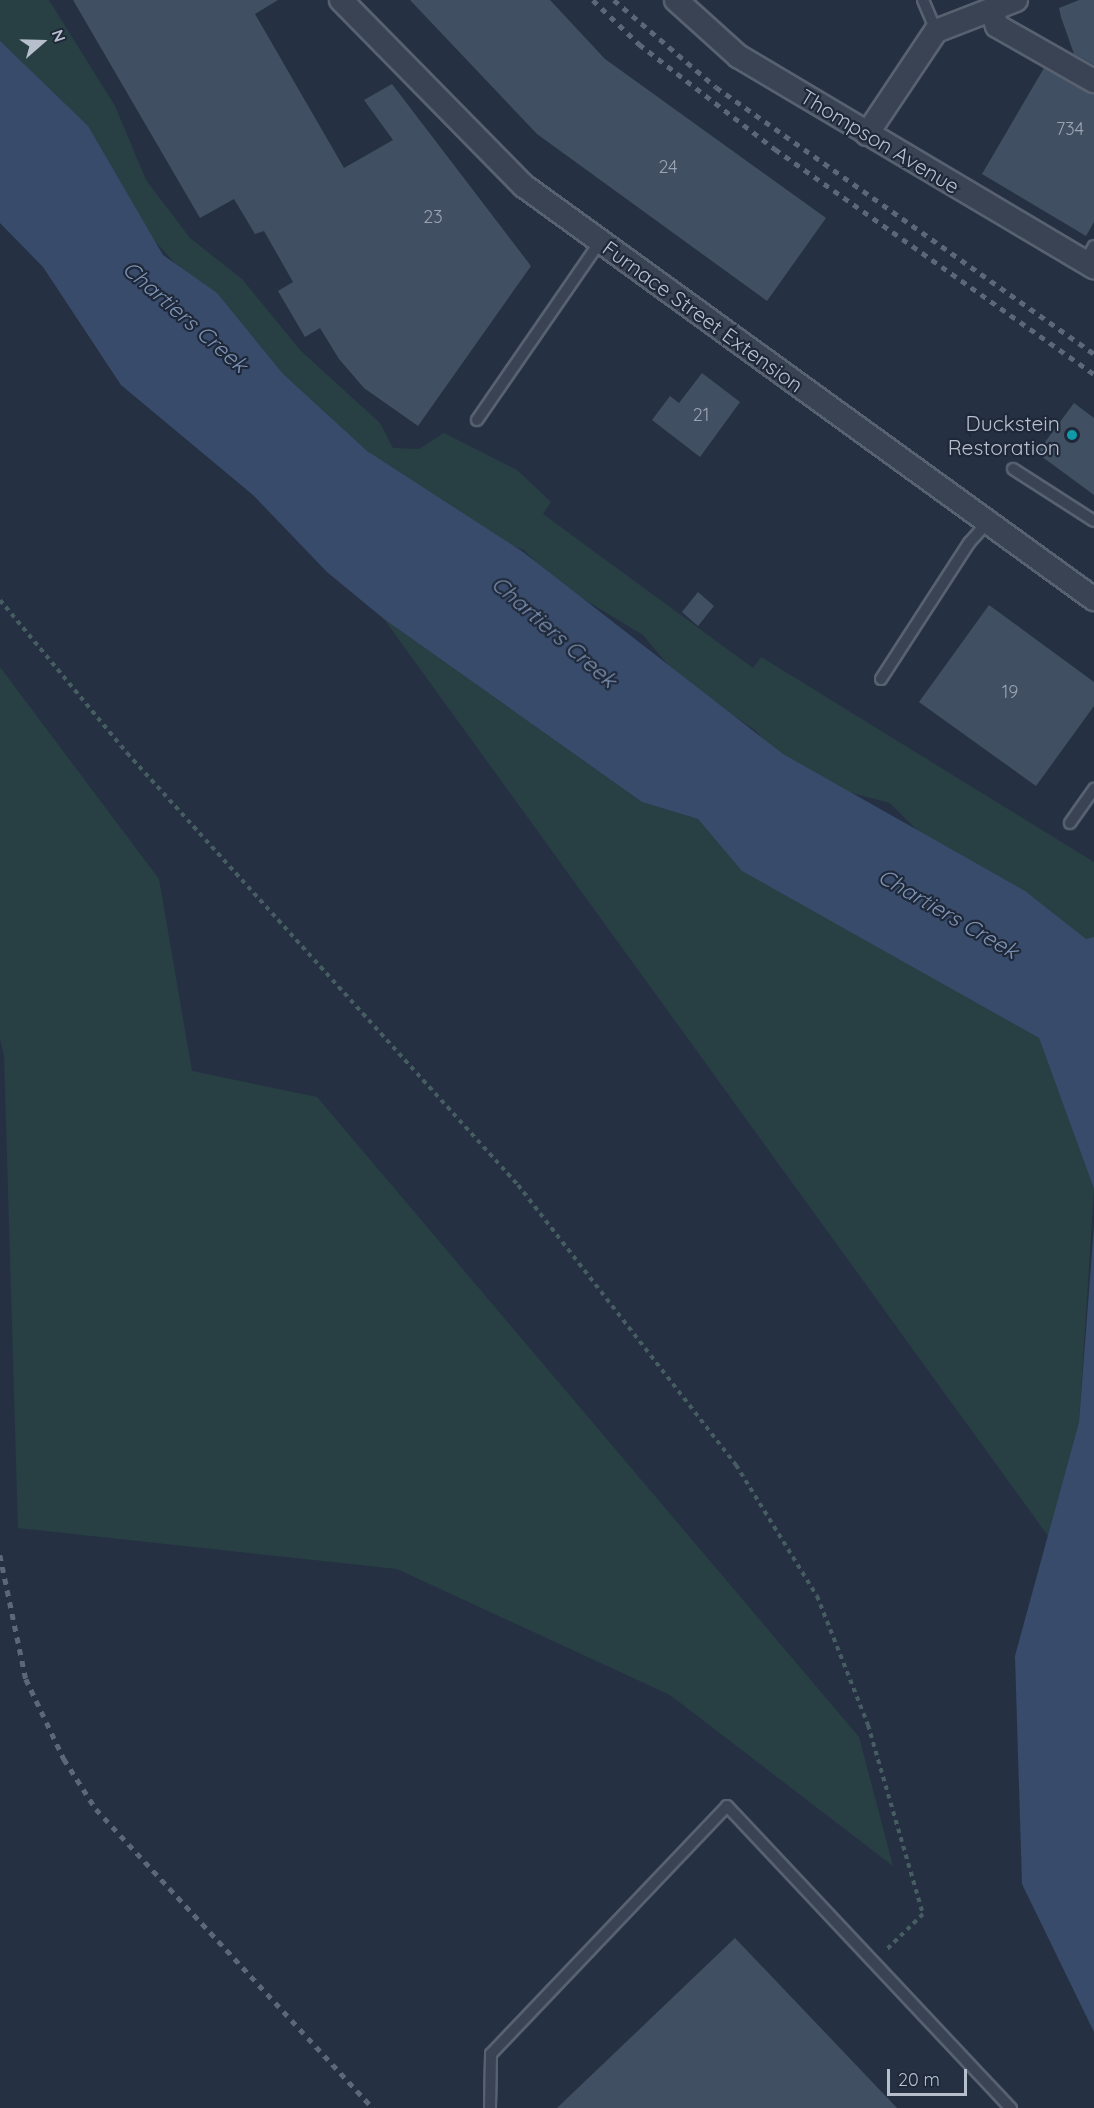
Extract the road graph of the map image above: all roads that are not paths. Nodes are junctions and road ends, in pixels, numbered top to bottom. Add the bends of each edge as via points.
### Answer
1 (341, 0) edge
2 (676, 0) edge
3 (923, 0) edge
4 (1016, 0) edge
5 (991, 10) junction
6 (936, 31) junction
7 (1094, 81) edge
8 (867, 134) junction
9 (600, 242) junction
10 (1091, 258) edge
11 (477, 420) dead end
12 (1013, 469) dead end
13 (1094, 521) edge
14 (988, 522) junction
15 (1094, 599) edge
16 (881, 679) dead end
17 (1094, 789) edge
18 (1070, 824) dead end
19 (489, 2108) edge
20 (1011, 2108) edge

1 - 9 street, Furnace Street Extension via 524,186
2 - 8 street, Thompson Avenue via 738,56
3 - 6 lane
4 - 5 street
5 - 6 street
5 - 7 street via 997,26
6 - 8 street
8 - 10 street, Thompson Avenue
9 - 11 lane
9 - 14 street, Furnace Street Extension
12 - 13 lane
14 - 15 street, Furnace Street Extension
14 - 16 lane via 969,543
17 - 18 lane
19 - 20 lane via 491,2054 727,1806

